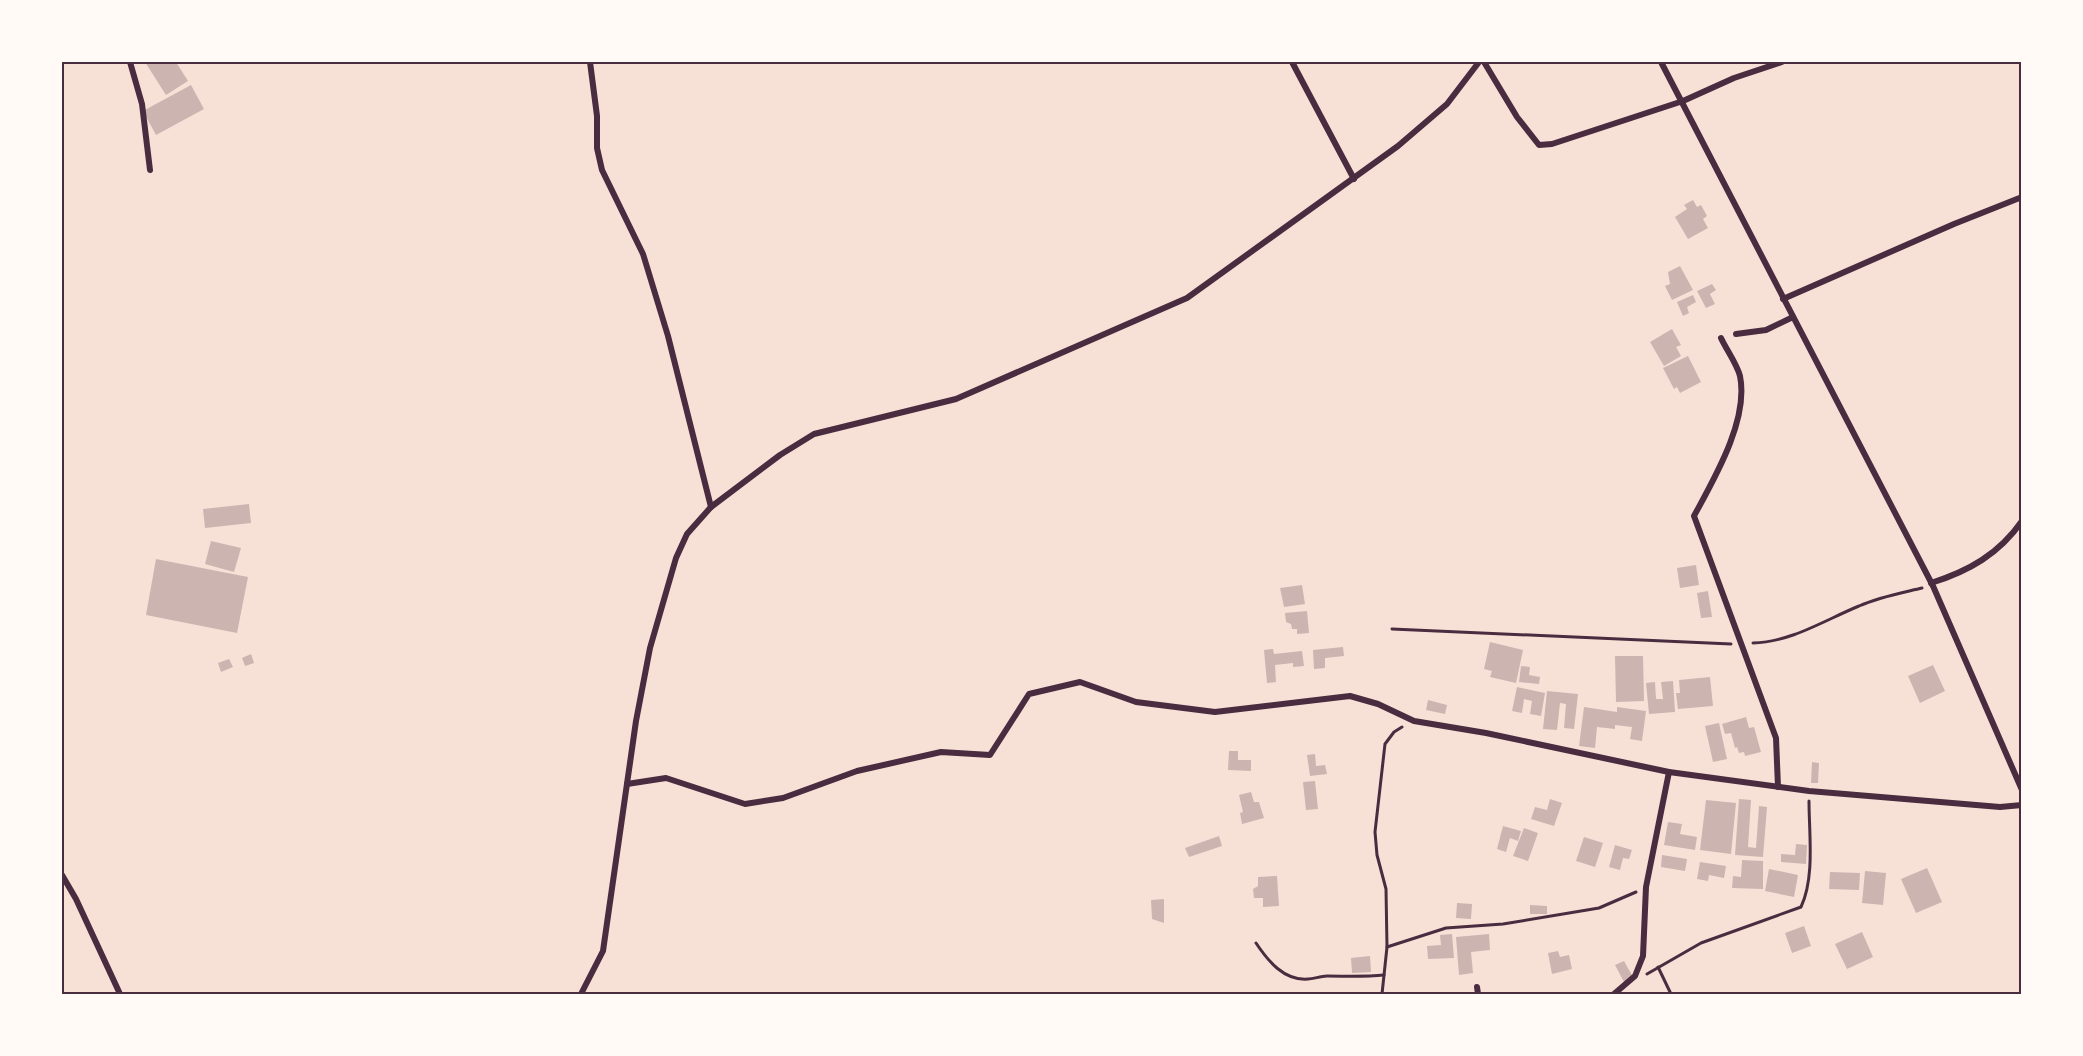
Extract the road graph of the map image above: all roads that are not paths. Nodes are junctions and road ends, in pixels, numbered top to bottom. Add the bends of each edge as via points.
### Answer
1 (130, 62) edge
2 (590, 62) edge
3 (1292, 62) edge
4 (1479, 62) edge
5 (1484, 62) edge
6 (1661, 62) edge
7 (1782, 62) edge
8 (1683, 101) junction
9 (150, 170) dead end
10 (1354, 179) junction
11 (2022, 197) edge
12 (1783, 298) junction
13 (1793, 317) junction
14 (1736, 334) dead end
15 (1721, 338) dead end
16 (711, 507) junction
17 (2022, 521) edge
18 (1932, 585) junction
19 (1669, 772) junction
20 (2019, 776) edge
21 (627, 784) junction
22 (1778, 787) junction
23 (2022, 790) edge
24 (2022, 805) edge
25 (62, 875) edge
26 (120, 994) edge
27 (581, 994) edge
28 (1614, 994) edge

1 - 9 street via 142,104
2 - 16 street via 602,170 643,254
3 - 10 street
4 - 10 street via 1447,104
5 - 8 street via 1539,145
6 - 8 street
7 - 8 street
8 - 12 street
10 - 16 street via 1187,298 956,399 814,434
11 - 12 street
12 - 13 street
13 - 14 street via 1766,330
13 - 18 street
15 - 22 street via 1740,375 1738,415 1728,448 1694,516 1776,738
16 - 21 street via 687,534 676,558 650,648
17 - 18 street via 1999,548 1979,563
18 - 20 street
19 - 21 street via 1414,721 1350,696 1215,712 1137,702 1080,682 1029,694 990,755 942,752 857,771 783,798 745,804 666,778
19 - 22 street
19 - 28 street via 1646,887 1643,956 1635,976
20 - 23 street
21 - 27 street via 603,951
22 - 24 street via 2000,807
25 - 26 street

